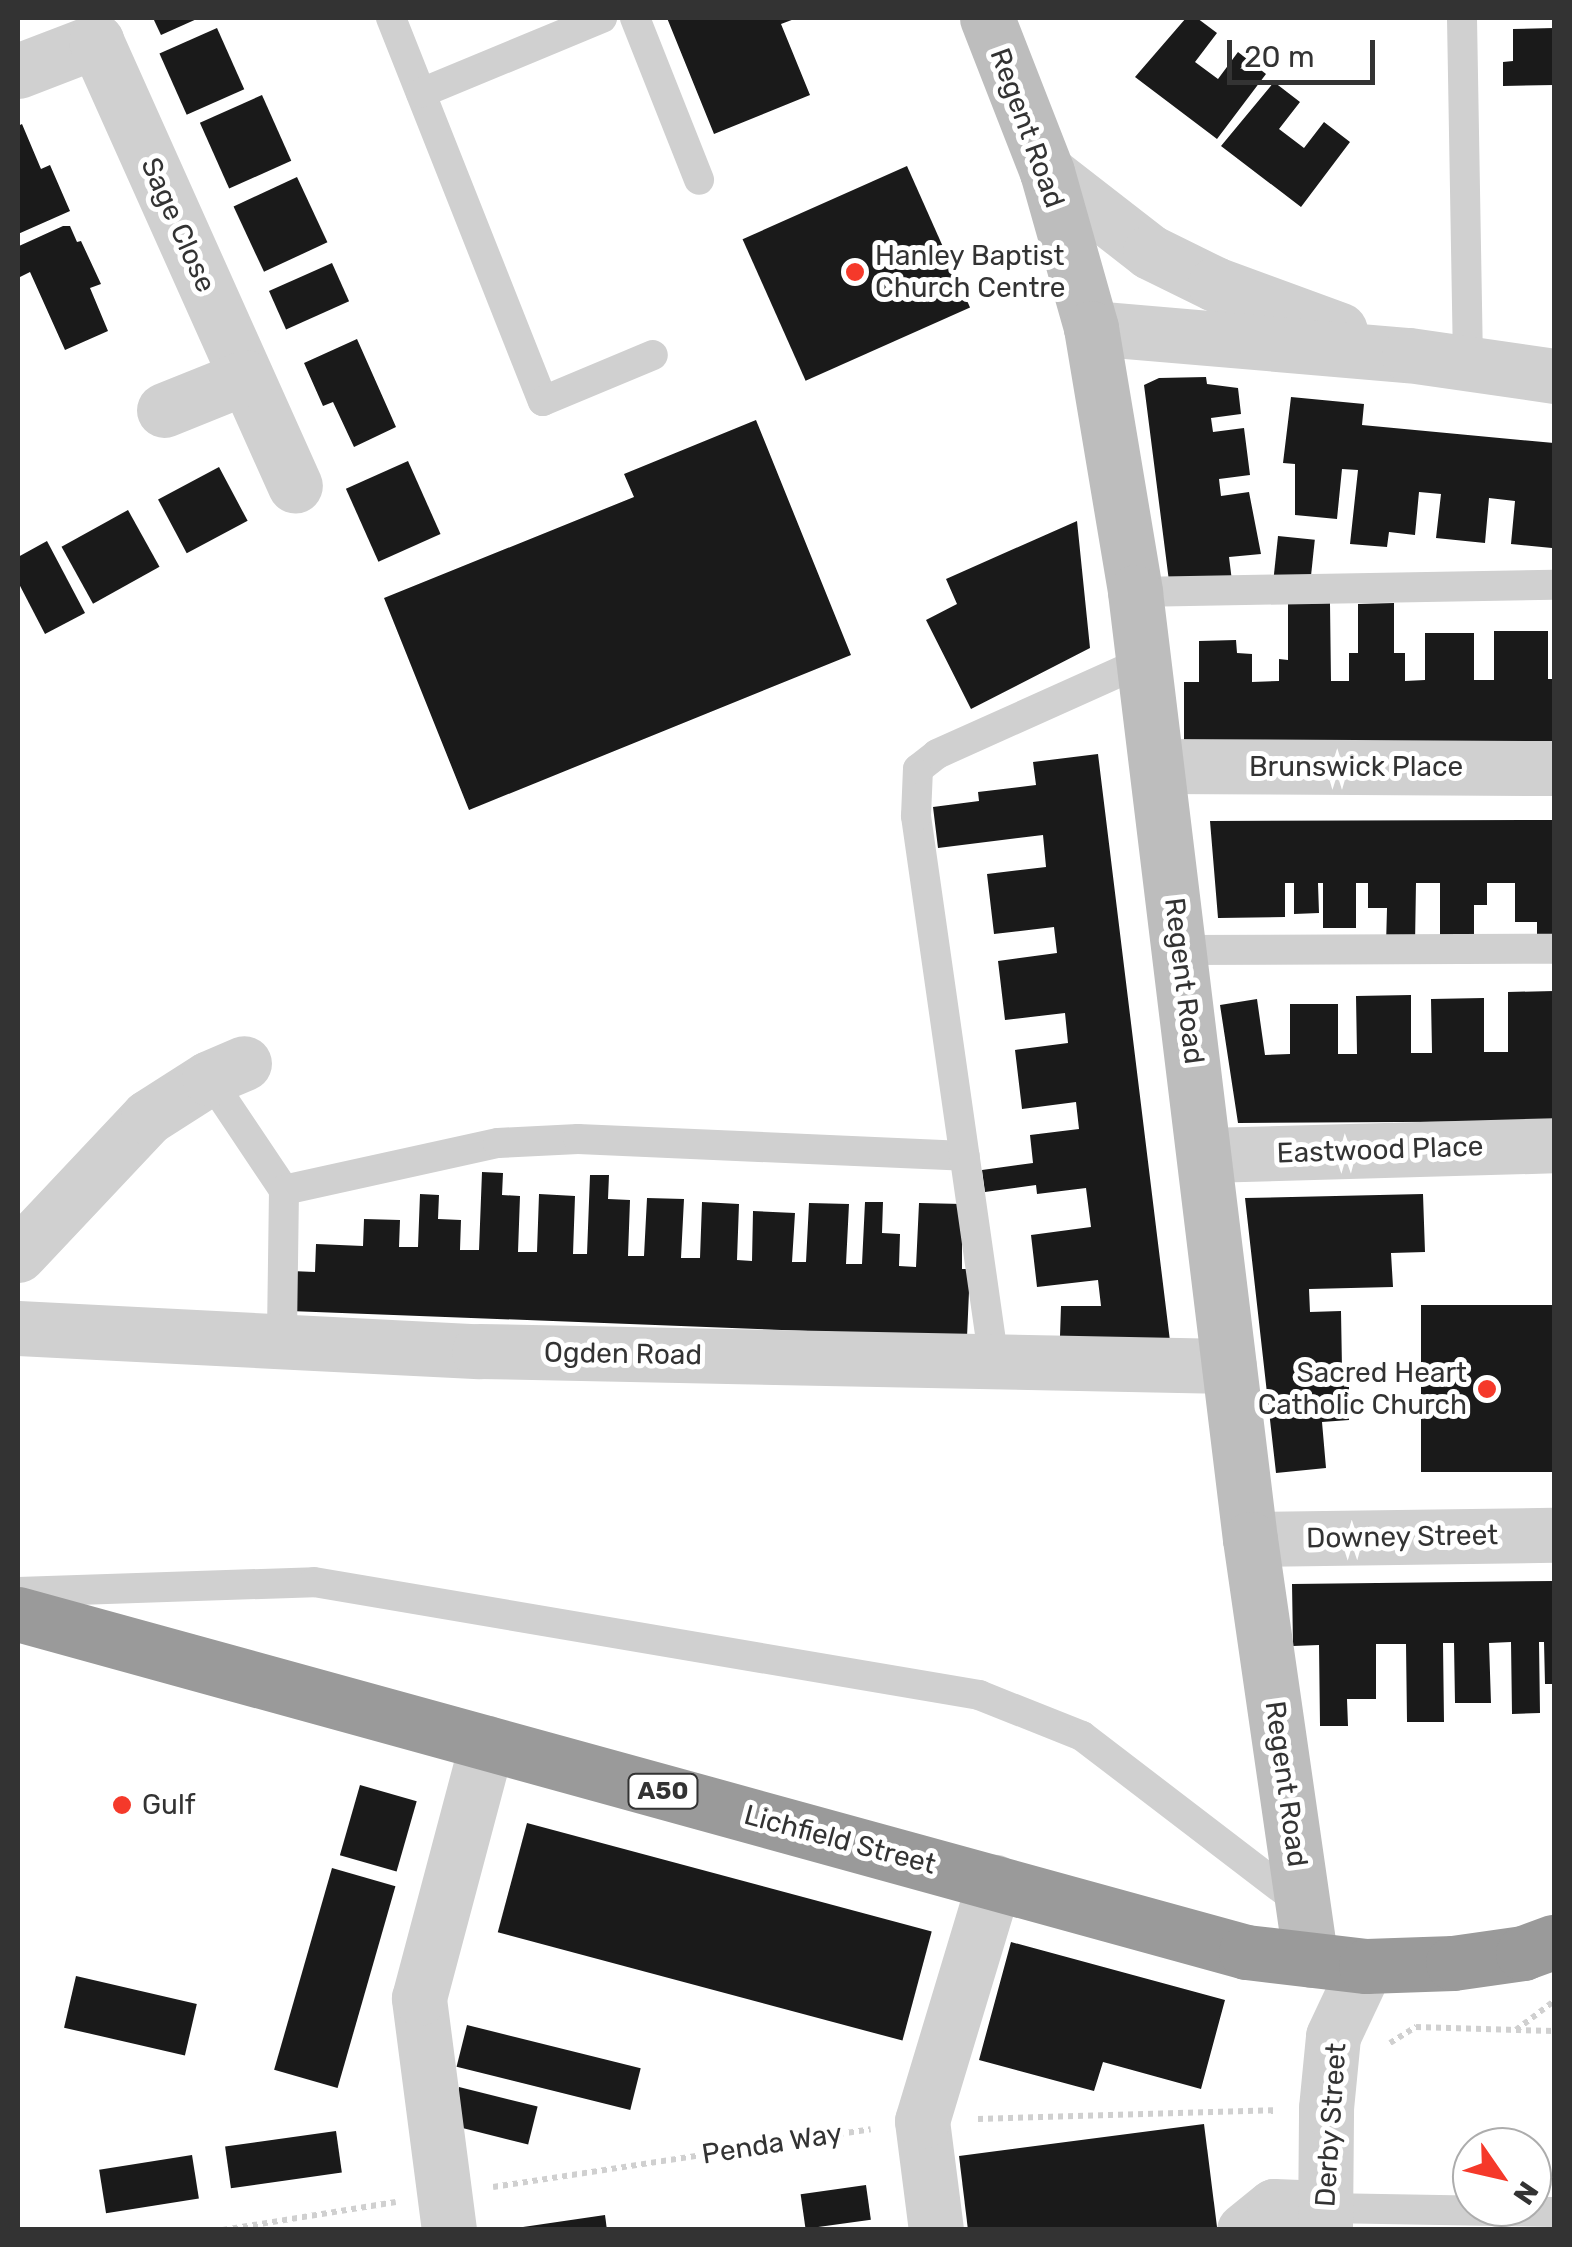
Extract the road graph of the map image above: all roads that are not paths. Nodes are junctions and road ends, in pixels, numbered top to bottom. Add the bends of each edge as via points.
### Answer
1 (392, 18) edge
2 (602, 18) edge
3 (635, 18) edge
4 (987, 18) edge
5 (1462, 18) edge
6 (18, 71) edge
7 (422, 93) junction
8 (1046, 172) junction
9 (698, 180) dead end
10 (1091, 328) junction
11 (653, 355) dead end
12 (1409, 356) junction
13 (1468, 365) junction
14 (1554, 376) edge
15 (246, 377) junction
16 (164, 410) dead end
17 (295, 486) dead end
18 (1554, 585) edge
19 (1135, 592) junction
20 (1144, 661) junction
21 (1158, 766) junction
22 (1554, 768) edge
23 (1554, 949) edge
24 (1178, 950) junction
25 (226, 1071) joint
26 (1554, 1145) edge
27 (1206, 1155) junction
28 (966, 1156) junction
29 (284, 1190) junction
30 (18, 1255) edge
31 (18, 1328) edge
32 (282, 1342) junction
33 (994, 1362) junction
34 (1229, 1366) junction
35 (1554, 1535) edge
36 (1250, 1539) junction
37 (18, 1592) edge
38 (18, 1614) edge
39 (487, 1743) junction
40 (994, 1882) junction
41 (1303, 1905) junction
42 (1554, 1942) edge
43 (1311, 1960) junction
44 (1366, 1966) junction
45 (446, 2212) edge
46 (1325, 2219) edge
47 (1452, 2220) edge
48 (936, 2230) edge
49 (1244, 2230) edge

1 - 7 lane
2 - 7 lane
3 - 9 lane
4 - 8 street, Regent Road
5 - 13 lane
6 - 15 street, Sage Close via 96,41
7 - 11 lane via 544,401
8 - 10 street, Regent Road
8 - 12 street via 1150,252 1215,284
10 - 12 street
10 - 19 street, Regent Road
12 - 13 street
13 - 14 street
15 - 16 street
15 - 17 street, Sage Close
18 - 19 lane
19 - 20 street, Regent Road
20 - 21 street, Regent Road
20 - 28 lane via 937,754 918,769 916,816
21 - 22 street, Brunswick Place
21 - 24 street, Regent Road
23 - 24 lane
24 - 27 street, Regent Road
25 - 29 lane
25 - 30 street via 148,1118
26 - 27 street, Eastwood Place
27 - 34 street, Regent Road
28 - 29 lane via 514,1142
28 - 33 lane
29 - 32 lane
31 - 32 street, Ogden Road
32 - 33 street, Ogden Road
33 - 34 street, Ogden Road
34 - 36 street, Regent Road
35 - 36 street, Downey Street
36 - 41 street, Regent Road
37 - 41 lane via 314,1582 980,1694 1082,1736
38 - 39 highway, Lichfield Street / A50
39 - 40 highway, Lichfield Street / A50
39 - 45 street via 419,1998
40 - 43 highway, Lichfield Street / A50 via 1246,1952
40 - 48 street via 922,2121
41 - 43 street, Regent Road
42 - 44 highway, Lichfield Street / A50 via 1453,1963
43 - 44 highway, Lichfield Street / A50
44 - 46 street, Derby Street via 1334,2036
46 - 47 lane
46 - 49 street via 1274,2206

